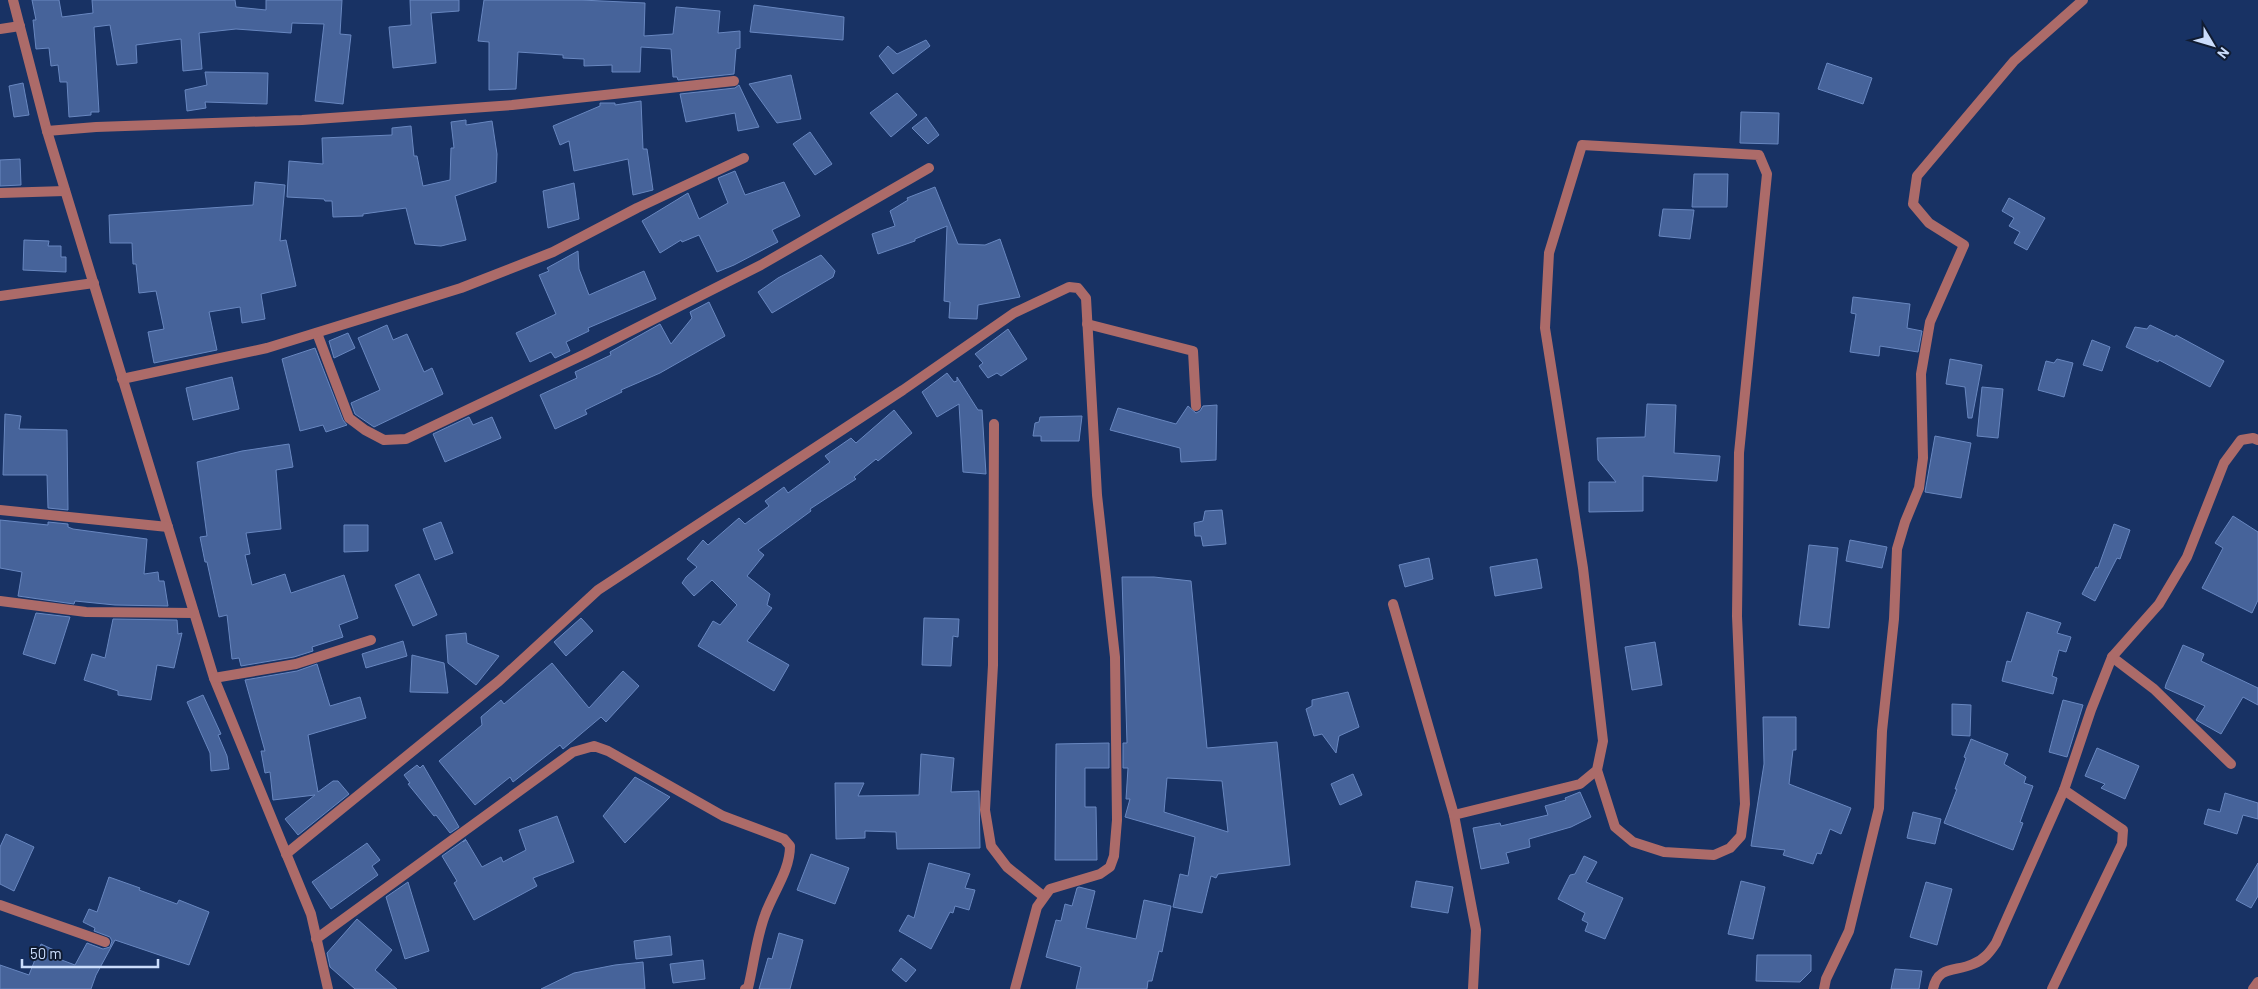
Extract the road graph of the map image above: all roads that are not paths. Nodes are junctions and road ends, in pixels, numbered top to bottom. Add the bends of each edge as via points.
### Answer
1 (13, 0) edge
2 (2083, 0) edge
3 (20, 26) junction
4 (0, 29) edge
5 (734, 81) dead end
6 (47, 131) junction
7 (744, 158) dead end
8 (930, 168) dead end
9 (66, 192) junction
10 (0, 193) edge
11 (94, 283) junction
12 (0, 296) edge
13 (1087, 324) junction
14 (317, 333) junction
15 (122, 379) junction
16 (1196, 406) dead end
17 (994, 424) dead end
18 (2258, 440) edge
19 (0, 510) edge
20 (168, 528) junction
21 (0, 602) edge
22 (1393, 604) dead end
23 (194, 613) junction
24 (371, 640) dead end
25 (2112, 657) junction
26 (214, 678) junction
27 (2231, 764) dead end
28 (1597, 770) junction
29 (2064, 790) junction
30 (1454, 815) junction
31 (286, 854) junction
32 (1044, 896) junction
33 (0, 905) edge
34 (316, 939) junction
35 (105, 942) dead end
36 (2258, 982) edge
37 (328, 989) edge
38 (744, 989) edge
39 (1015, 989) edge
40 (1473, 989) edge
41 (1824, 989) edge
42 (1933, 989) edge
43 (2052, 989) edge
44 (2253, 989) edge

1 - 3 street
2 - 41 street via 2014,61 1917,176 1914,204 1929,223 1964,245 1930,322 1921,374 1923,458 1919,488 1897,549 1879,808 1849,931 1826,978
3 - 4 street
3 - 6 street
5 - 6 street via 512,105 302,120
6 - 9 street
7 - 14 street via 636,208 553,252 461,288
8 - 14 street via 761,265 406,439 384,440 349,418
9 - 10 street
9 - 11 street
11 - 12 street
11 - 15 street
13 - 16 street via 1193,351
13 - 31 street via 1086,298 1078,288 1069,287 1014,313 903,390 598,590 499,681
13 - 32 street via 1097,496 1116,657 1117,820 1110,867 1100,874 1050,889
14 - 15 street via 267,348
15 - 20 street
17 - 32 street via 993,665 985,810 991,846 1007,867
18 - 25 street via 2241,440 2224,463 2187,557 2159,604
19 - 20 street
20 - 23 street
21 - 23 street via 86,612
22 - 30 street
23 - 26 street
24 - 26 street via 296,664
25 - 27 street via 2160,694
25 - 29 street
26 - 31 street
28 - 28 street via 1615,827 1633,842 1664,852 1714,855 1730,848 1741,836 1745,804 1738,616 1739,453 1767,174 1759,154 1582,145 1549,253 1546,328 1583,568 1604,740
28 - 30 street via 1580,784
29 - 42 street via 1996,943 1987,956 1974,964 1940,974
29 - 43 street via 2123,830 2122,844
30 - 40 street via 1476,930
31 - 34 street via 311,914
32 - 39 street via 1037,908
33 - 35 street
34 - 37 street
34 - 38 street via 574,752 594,746 723,816 784,839 790,846 790,860 765,914 748,988
36 - 44 street

